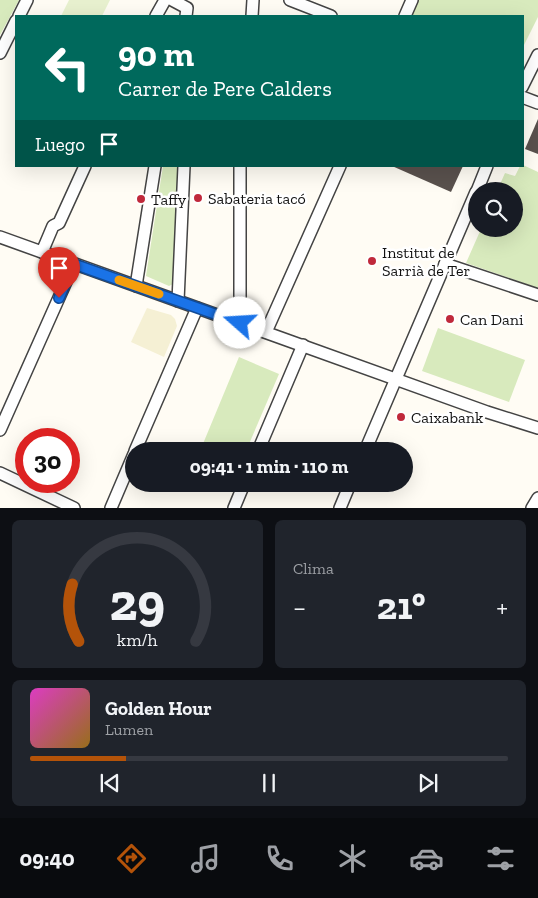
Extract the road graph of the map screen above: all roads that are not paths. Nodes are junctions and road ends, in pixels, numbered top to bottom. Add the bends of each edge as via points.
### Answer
1 (27, 0) edge
2 (165, 0) edge
3 (172, 0) edge
4 (253, 0) edge
5 (290, 0) edge
6 (412, 0) edge
7 (308, 3) edge
8 (20, 15) edge
9 (157, 15) edge
10 (186, 15) edge
11 (252, 15) edge
12 (329, 15) edge
13 (405, 15) edge
14 (15, 23) edge
15 (0, 53) edge
16 (538, 55) edge
17 (524, 82) edge
18 (524, 98) edge
19 (538, 103) edge
20 (85, 167) edge
21 (155, 167) edge
22 (184, 167) edge
23 (240, 167) edge
24 (340, 167) edge
25 (487, 167) edge
26 (480, 182) edge
27 (468, 211) edge
28 (0, 237) edge
29 (42, 252) junction
30 (74, 264) junction
31 (445, 264) junction
32 (136, 286) junction
33 (538, 295) edge
34 (178, 301) junction
35 (197, 308) junction
36 (240, 323) junction
37 (266, 332) junction
38 (303, 345) junction
39 (397, 378) junction
40 (538, 428) edge
41 (0, 430) edge
42 (139, 442) edge
43 (262, 442) edge
44 (368, 442) edge
45 (0, 473) edge
46 (125, 475) edge
47 (241, 492) edge
48 (347, 492) edge
49 (538, 498) edge
50 (74, 508) edge
51 (111, 508) edge
52 (234, 508) edge
53 (340, 508) edge
54 (532, 508) edge

1 - 8 street
2 - 9 street
3 - 10 street via 186,8
4 - 11 street
5 - 7 street
6 - 13 street
7 - 12 street
14 - 15 street
16 - 17 street
18 - 19 street
20 - 29 street
21 - 32 street
22 - 34 street
23 - 36 street
24 - 37 street
25 - 26 street
27 - 31 street
28 - 29 street
29 - 30 street
30 - 32 street
30 - 41 street
31 - 33 street
31 - 39 street
32 - 34 street
34 - 35 street
35 - 36 street
35 - 42 street
36 - 37 street
37 - 38 street
38 - 39 street
38 - 43 street
39 - 40 street
39 - 44 street
45 - 50 street
46 - 51 street
47 - 52 street
48 - 53 street
49 - 54 street

